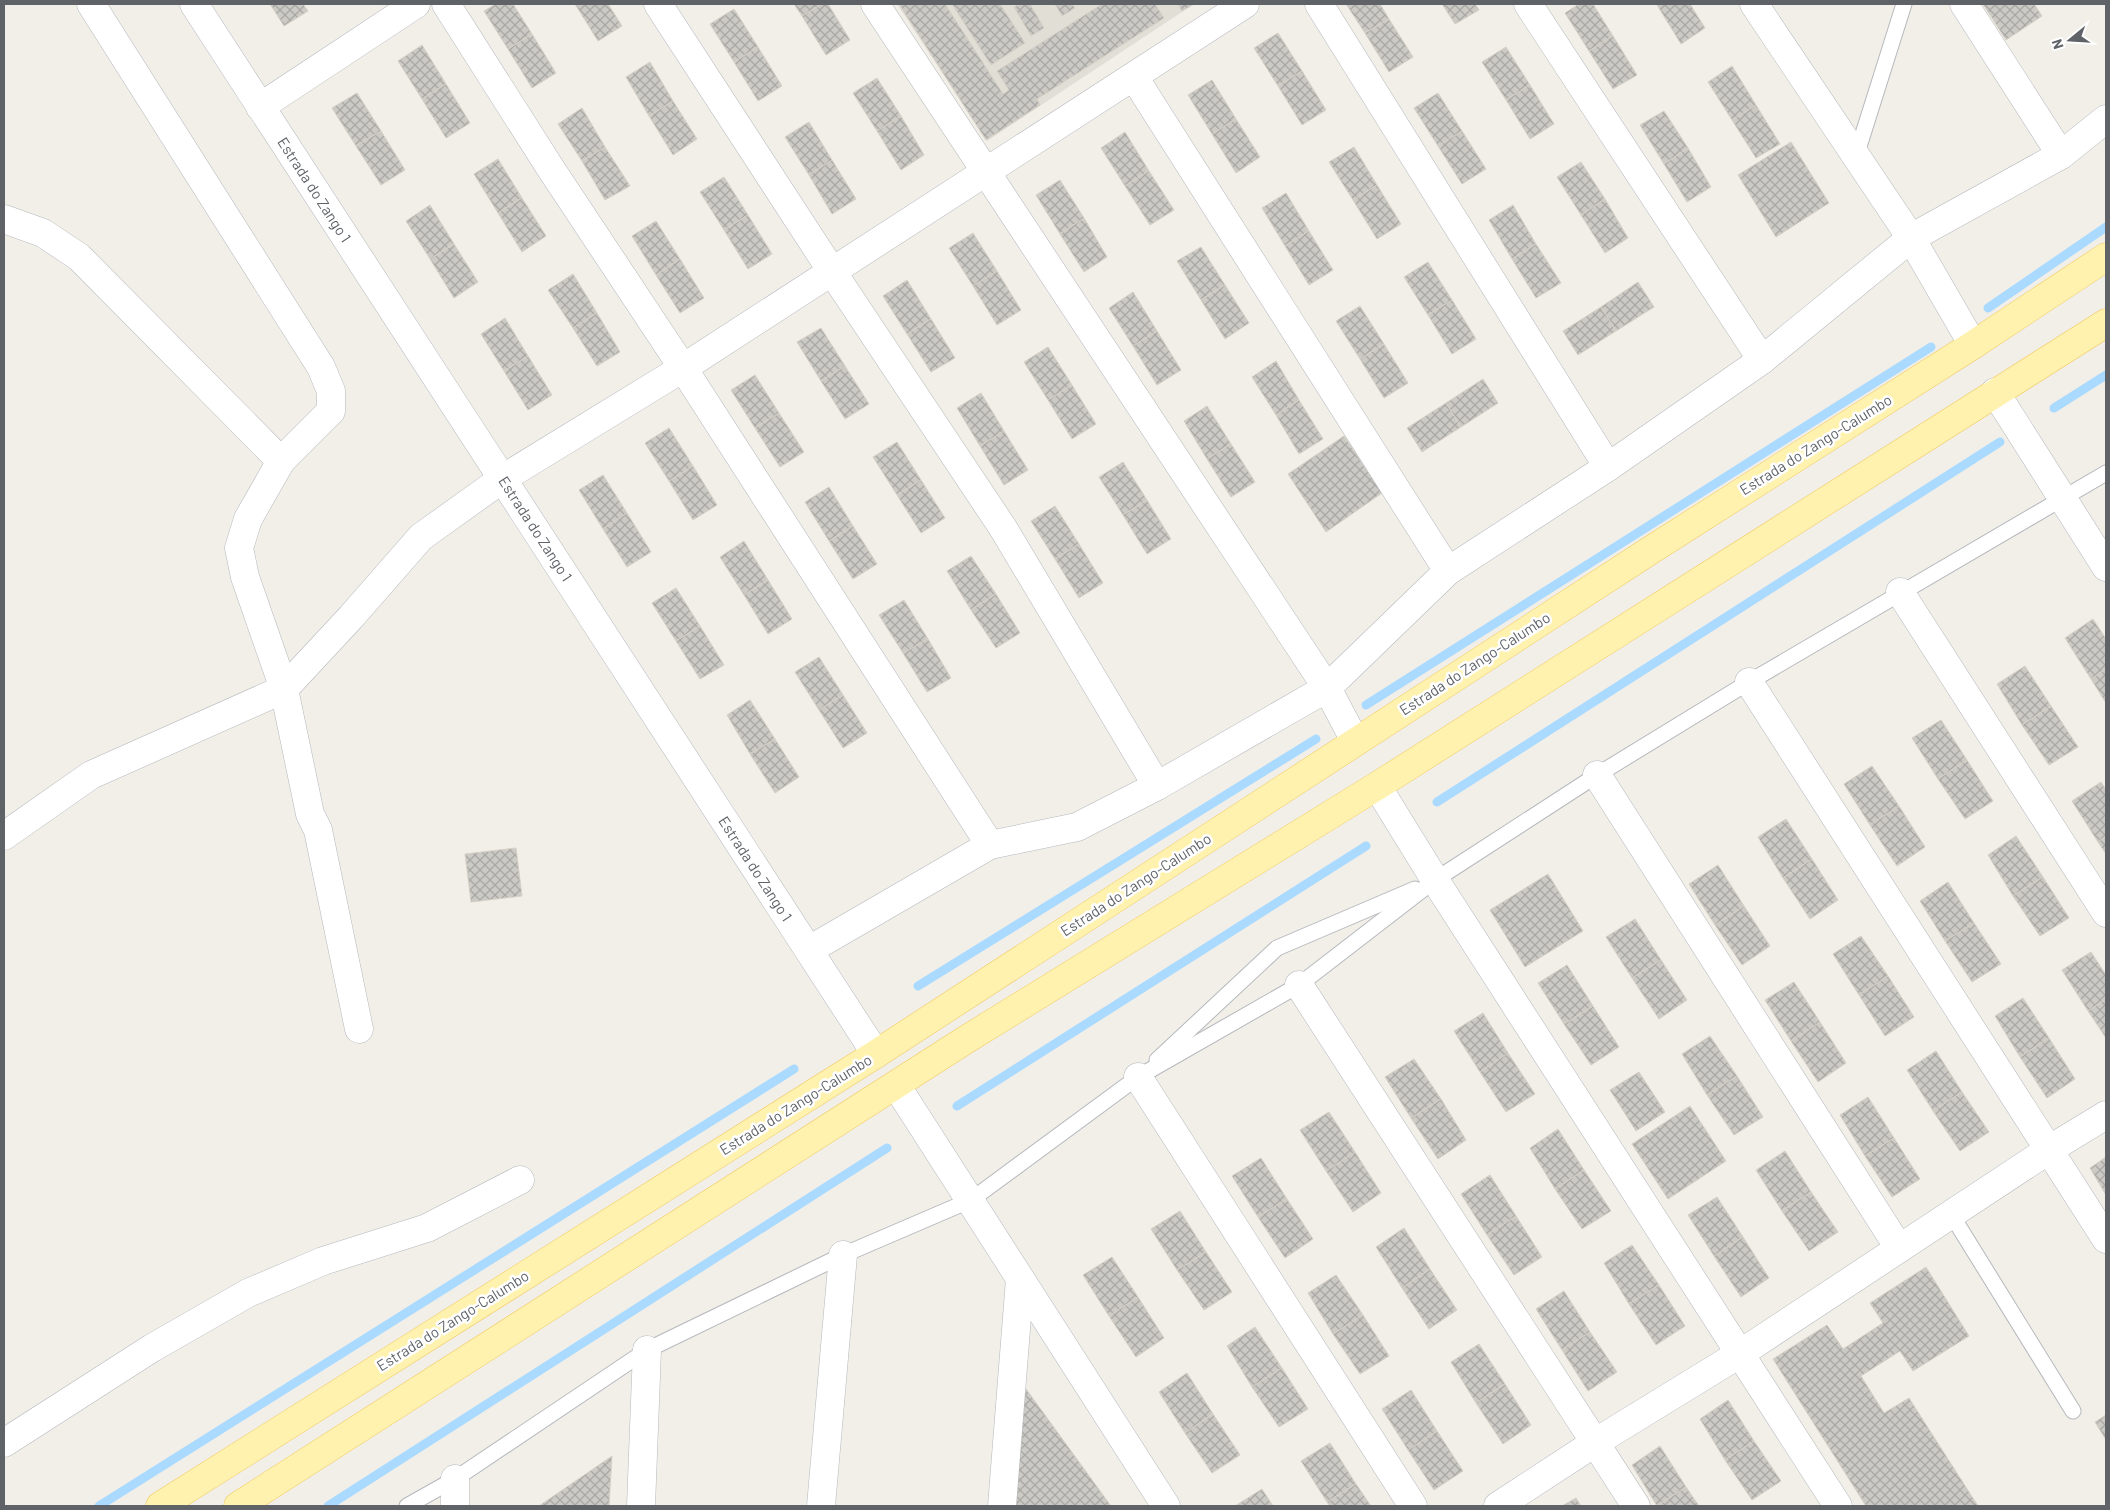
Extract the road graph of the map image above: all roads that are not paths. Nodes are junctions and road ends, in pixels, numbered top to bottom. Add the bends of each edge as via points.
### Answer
1 (91, 4) edge
2 (194, 4) edge
3 (416, 4) edge
4 (446, 4) edge
5 (658, 4) edge
6 (875, 4) edge
7 (1245, 4) edge
8 (1320, 4) edge
9 (1528, 4) edge
10 (1754, 4) edge
11 (1904, 4) edge
12 (1964, 4) edge
13 (1134, 77) junction
14 (260, 107) junction
15 (2106, 119) edge
16 (1856, 156) junction
17 (2061, 156) junction
18 (986, 172) junction
19 (4, 219) edge
20 (1911, 238) junction
21 (2106, 257) edge
22 (833, 273) junction
23 (2106, 323) edge
24 (1973, 346) junction
25 (1762, 360) junction
26 (683, 368) junction
27 (1995, 392) junction
28 (281, 462) junction
29 (1608, 467) junction
30 (2106, 473) edge
31 (502, 478) junction
32 (2062, 498) junction
33 (2106, 567) edge
34 (1448, 571) junction
35 (1900, 592) junction
36 (1749, 682) junction
37 (1327, 688) junction
38 (284, 689) junction
39 (1355, 741) junction
40 (1597, 775) junction
41 (1157, 786) junction
42 (1377, 786) junction
43 (4, 836) edge
44 (990, 845) junction
45 (1435, 880) junction
46 (2106, 913) edge
47 (808, 950) junction
48 (1300, 985) junction
49 (359, 1029) dead end
50 (876, 1054) junction
51 (1138, 1077) junction
52 (896, 1085) junction
53 (2106, 1115) edge
54 (2050, 1149) junction
55 (520, 1180) dead end
56 (971, 1200) junction
57 (1951, 1214) junction
58 (2106, 1239) edge
59 (1900, 1248) junction
60 (843, 1255) junction
61 (1020, 1279) junction
62 (647, 1350) junction
63 (1741, 1353) junction
64 (2073, 1411) dead end
65 (1596, 1442) junction
66 (4, 1443) edge
67 (455, 1479) junction
68 (160, 1506) edge
69 (238, 1506) edge
70 (407, 1506) edge
71 (455, 1506) edge
72 (641, 1506) edge
73 (821, 1506) edge
74 (1002, 1506) edge
75 (1166, 1506) edge
76 (1413, 1506) edge
77 (1498, 1506) edge
78 (1636, 1506) edge
79 (1838, 1506) edge

1 - 28 street via 331,391 331,411
2 - 14 street, Estrada do Zango 1
3 - 14 street
4 - 26 street via 550,169
5 - 22 street
6 - 18 street
7 - 13 street
8 - 29 street
9 - 25 street
10 - 16 street
11 - 16 lane
12 - 17 street
13 - 18 street
13 - 34 street
14 - 31 street, Estrada do Zango 1
15 - 17 street
16 - 20 street
17 - 20 street
18 - 22 street
18 - 37 street
19 - 28 street via 43,233 79,258
20 - 24 street
20 - 25 street
21 - 24 main road, Estrada do Zango-Calumbo
22 - 26 street
22 - 41 street via 1003,528
23 - 27 main road
24 - 39 main road, Estrada do Zango-Calumbo
25 - 29 street
26 - 31 street
26 - 44 street
27 - 32 street
27 - 42 main road
28 - 38 street via 248,519 239,548
29 - 34 street
30 - 32 lane
31 - 38 street via 420,537
31 - 47 street, Estrada do Zango 1
32 - 33 street
32 - 35 lane
34 - 37 street
35 - 36 lane
35 - 46 street
36 - 40 lane
36 - 54 street
37 - 39 street
37 - 41 street
38 - 43 street via 91,774
38 - 49 street via 310,814 318,830
39 - 50 main road, Estrada do Zango-Calumbo
40 - 45 lane
40 - 59 street
41 - 44 street via 1077,828
42 - 45 street
42 - 52 main road
44 - 47 street
45 - 48 lane
45 - 51 lane via 1277,948
45 - 63 street
47 - 50 street, Estrada do Zango 1
48 - 51 lane
48 - 65 street
50 - 68 main road, Estrada do Zango-Calumbo
51 - 56 lane
51 - 76 street
52 - 56 street
52 - 69 main road
53 - 54 street
54 - 57 street
54 - 58 street
55 - 66 street via 427,1228 323,1261 248,1293 152,1348
56 - 60 lane
56 - 61 street
57 - 59 street
57 - 64 lane
59 - 63 street
60 - 62 lane
60 - 73 street
61 - 74 street
61 - 75 street
62 - 67 lane
62 - 72 street
63 - 65 street
63 - 79 street
65 - 77 street
65 - 78 street
67 - 70 lane
67 - 71 street

